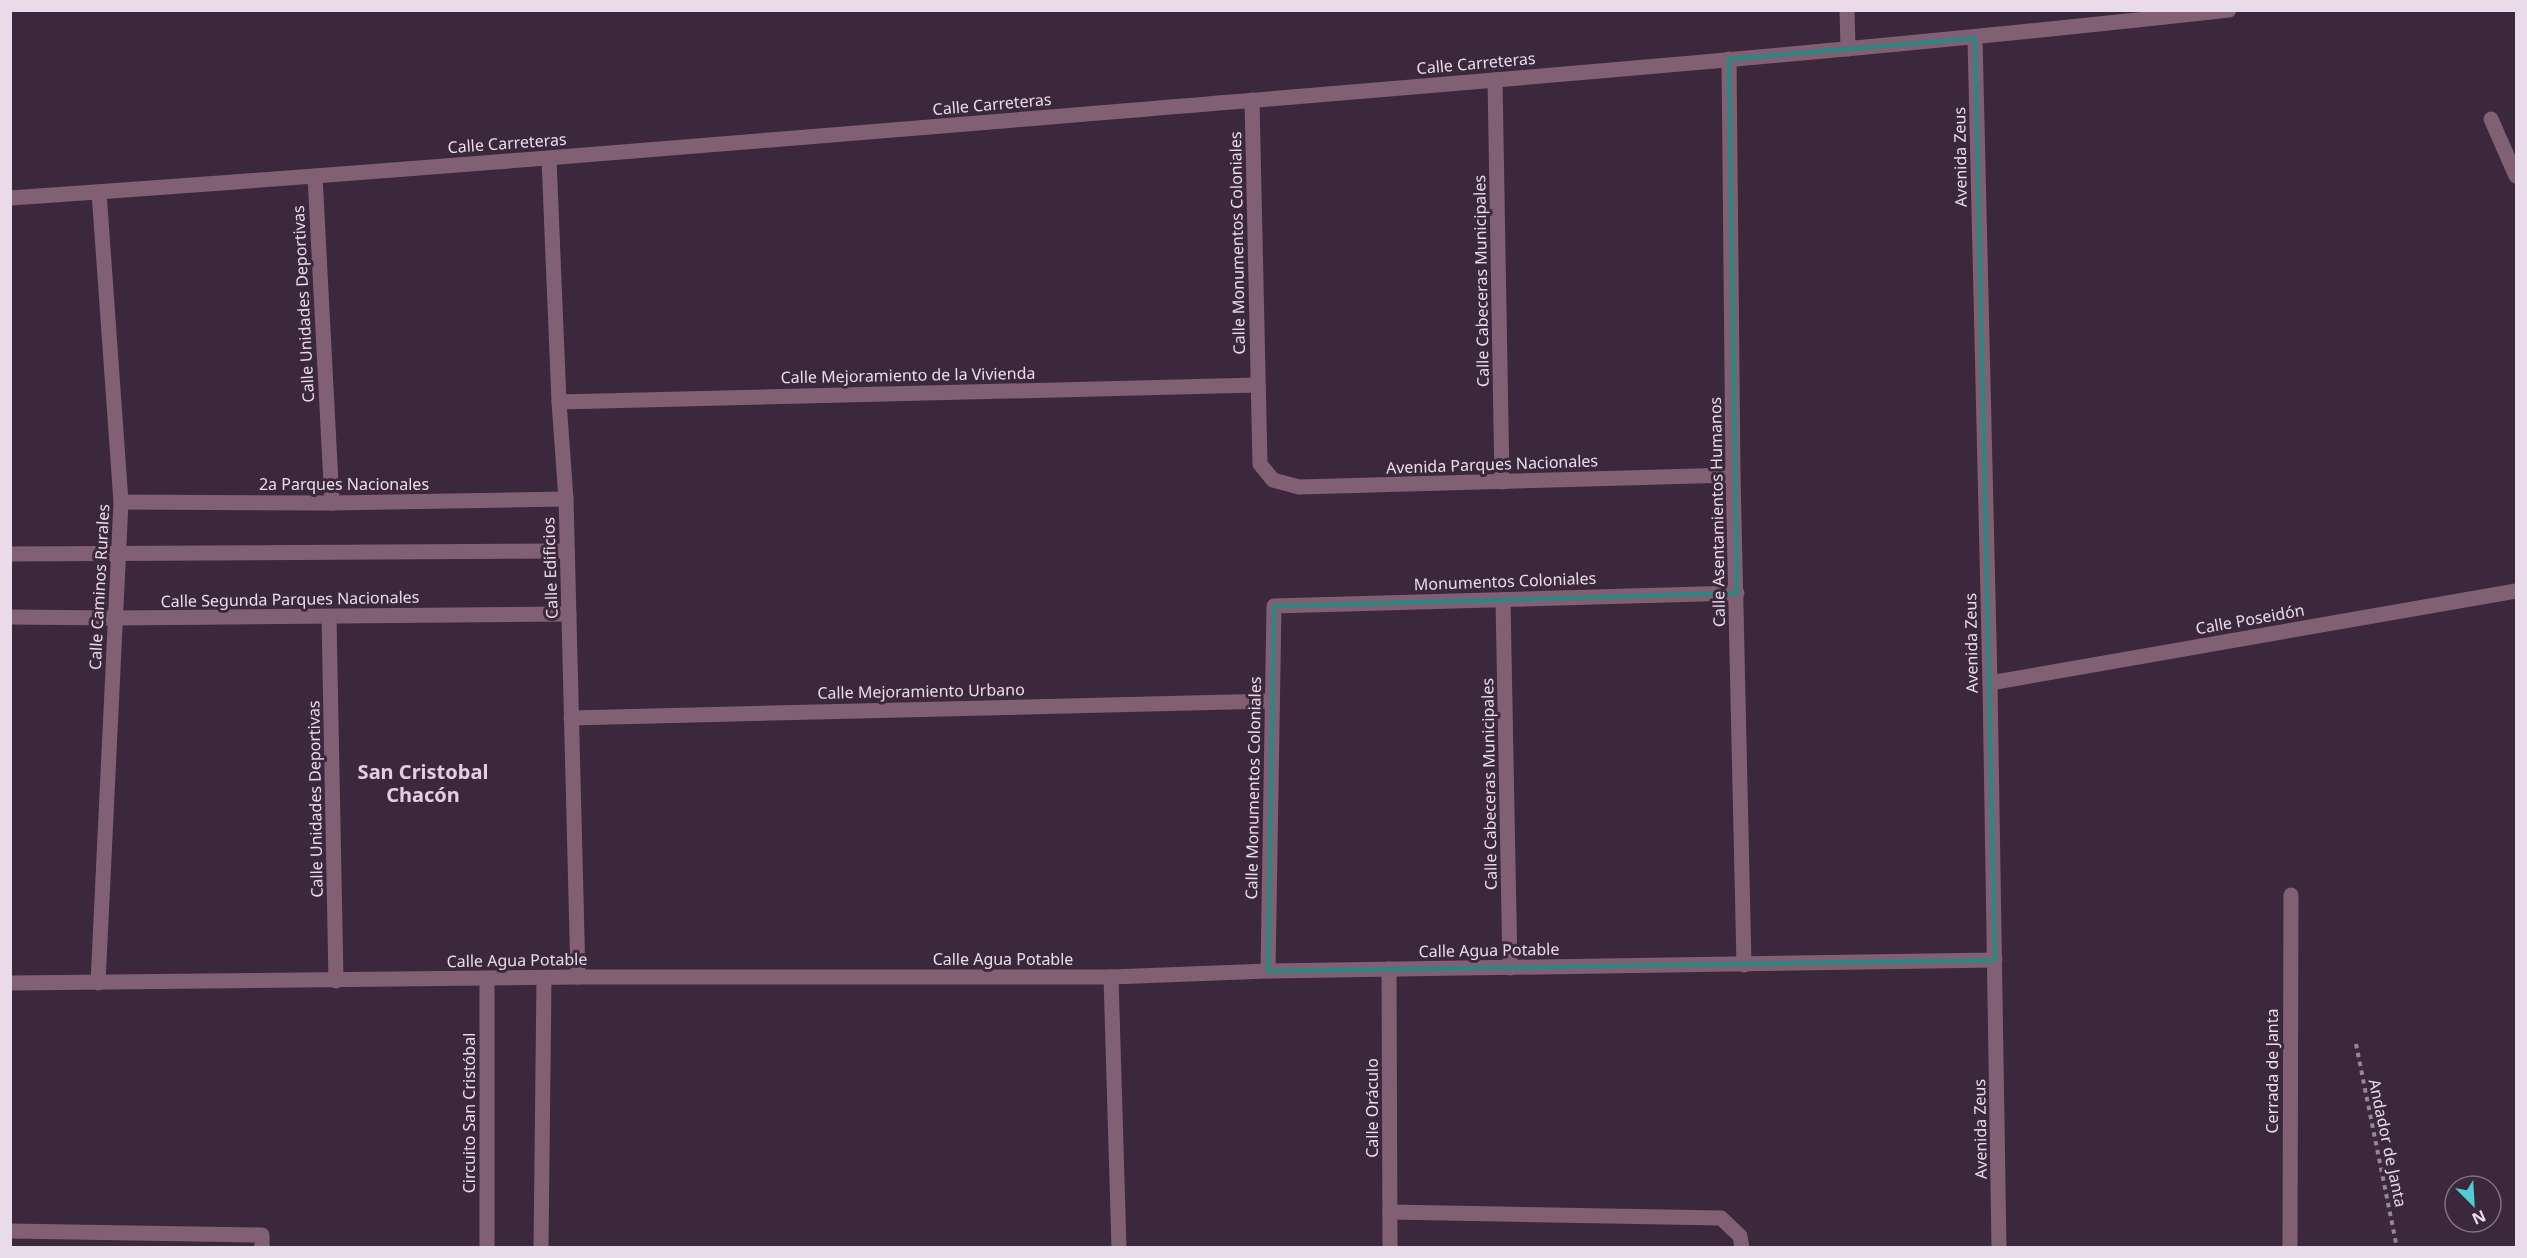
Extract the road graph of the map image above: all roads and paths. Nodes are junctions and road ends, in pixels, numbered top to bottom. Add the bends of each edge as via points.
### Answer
1 (1847, 10) edge
2 (2229, 10) edge
3 (1975, 38) junction
4 (1848, 49) junction
5 (1729, 59) junction
6 (1495, 80) junction
7 (1252, 100) junction
8 (2491, 119) dead end
9 (549, 159) junction
10 (315, 176) junction
11 (2517, 176) edge
12 (99, 192) junction
13 (10, 198) edge
14 (1258, 385) junction
15 (559, 402) junction
16 (1260, 464) joint
17 (1733, 475) junction
18 (1502, 482) junction
19 (566, 499) junction
20 (121, 502) junction
21 (332, 503) junction
22 (567, 551) junction
23 (120, 553) junction
24 (10, 554) edge
25 (2517, 591) edge
26 (1737, 592) junction
27 (1503, 600) junction
28 (1274, 606) joint
29 (569, 614) junction
30 (10, 616) edge
31 (329, 617) junction
32 (115, 618) junction
33 (1990, 684) junction
34 (1272, 701) junction
35 (571, 718) junction
36 (2291, 895) dead end
37 (1995, 960) junction
38 (1744, 965) junction
39 (1510, 968) junction
40 (1389, 969) junction
41 (1268, 971) junction
42 (578, 977) junction
43 (1111, 977) junction
44 (487, 978) junction
45 (544, 978) junction
46 (336, 981) junction
47 (10, 983) edge
48 (98, 983) junction
49 (2356, 1044) dead end
50 (1390, 1212) junction
51 (37, 1231) junction
52 (10, 1232) edge
53 (38, 1248) edge
54 (262, 1248) edge
55 (488, 1248) edge
56 (541, 1248) edge
57 (1119, 1248) edge
58 (1390, 1248) edge
59 (1742, 1248) edge
60 (1999, 1248) edge
61 (2290, 1248) edge
62 (2397, 1248) edge

1 - 4 street
2 - 3 street, Calle Carreteras
3 - 4 street, Calle Carreteras
3 - 33 street, Avenida Zeus
4 - 5 street, Calle Carreteras
5 - 6 street, Calle Carreteras
5 - 17 street, Calle Asentamientos Humanos
6 - 7 street, Calle Carreteras
6 - 18 street, Calle Cabeceras Municipales
7 - 9 street, Calle Carreteras
7 - 14 street, Calle Monumentos Coloniales
8 - 11 street
9 - 10 street, Calle Carreteras
9 - 15 street, Calle Edificios
10 - 12 street, Calle Carreteras
10 - 21 street, Calle Unidades Deportivas
12 - 13 street, Calle Carreteras
12 - 20 street, Calle Caminos Rurales
14 - 15 street, Calle Mejoramiento de la Vivienda
14 - 16 street, Calle Monumentos Coloniales
15 - 19 street, Calle Edificios
16 - 18 street, Avenida Parques Nacionales via 1273,480 1299,487
17 - 18 street, Avenida Parques Nacionales
17 - 26 street, Calle Asentamientos Humanos
19 - 21 street, 2a Parques Nacionales
19 - 22 street, Calle Edificios
20 - 21 street, 2a Parques Nacionales
20 - 23 street, Calle Caminos Rurales
22 - 23 street
22 - 29 street, Calle Edificios
23 - 24 street
23 - 32 street, Calle Caminos Rurales
25 - 33 street, Calle Poseidón
26 - 27 street, Monumentos Coloniales
26 - 38 street, Calle Asentamientos Humanos
27 - 28 street, Monumentos Coloniales
27 - 39 street, Calle Cabeceras Municipales
28 - 34 street, Calle Monumentos Coloniales
29 - 31 street, Calle Segunda Parques Nacionales
29 - 35 street, Calle Edificios
30 - 32 street, Calle Segunda Parques Nacionales
31 - 32 street, Calle Segunda Parques Nacionales
31 - 46 street, Calle Unidades Deportivas
32 - 48 street, Calle Caminos Rurales
33 - 37 street, Avenida Zeus
34 - 35 street, Calle Mejoramiento Urbano
34 - 41 street, Calle Monumentos Coloniales
35 - 42 street, Calle Edificios
36 - 61 street, Cerrada de Janta
37 - 38 street, Calle Agua Potable
37 - 60 street, Avenida Zeus
38 - 39 street, Calle Agua Potable
39 - 40 street, Calle Agua Potable
40 - 41 street, Calle Agua Potable
40 - 50 street, Calle Oráculo
41 - 43 street, Calle Agua Potable
42 - 43 street, Calle Agua Potable
42 - 45 street, Calle Agua Potable
43 - 57 street
44 - 45 street, Calle Agua Potable
44 - 46 street, Calle Agua Potable
44 - 55 street, Circuito San Cristóbal
45 - 56 street
46 - 48 street, Calle Agua Potable
47 - 48 street, Calle Agua Potable
49 - 62 path, Andador de Janta
50 - 58 street, Calle Oráculo
50 - 59 street via 1721,1218 1740,1236
51 - 52 street
51 - 53 street
51 - 54 street via 262,1235

